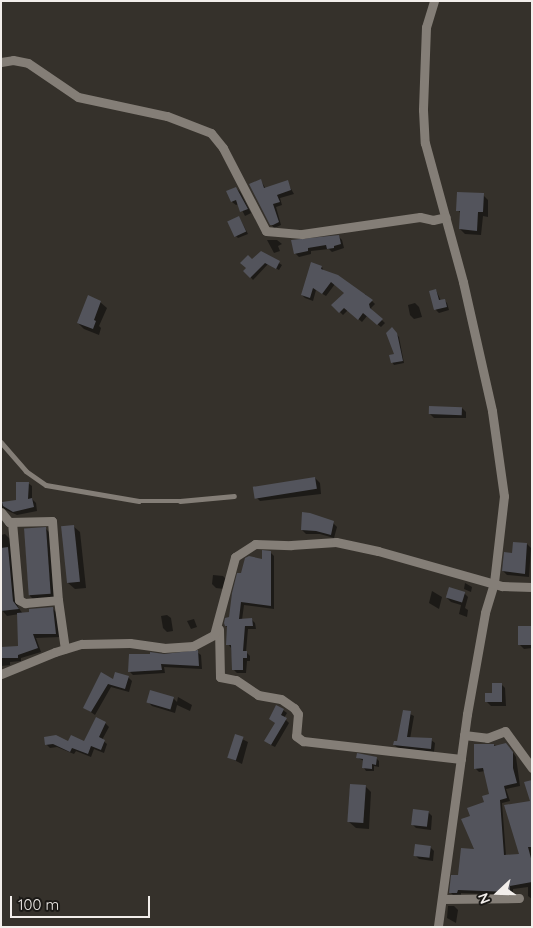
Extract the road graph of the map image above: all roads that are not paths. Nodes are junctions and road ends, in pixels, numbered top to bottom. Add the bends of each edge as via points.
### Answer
1 (434, 1) edge
2 (1, 62) edge
3 (440, 218) junction
4 (1, 442) edge
5 (234, 496) dead end
6 (1, 512) edge
7 (12, 522) junction
8 (494, 584) junction
9 (532, 587) edge
10 (58, 600) junction
11 (220, 617) junction
12 (65, 648) junction
13 (1, 674) edge
14 (464, 735) junction
15 (461, 759) junction
16 (532, 768) edge
17 (519, 898) dead end
18 (442, 899) junction
19 (438, 927) edge

1 - 3 street via 426,27 423,110 425,143
2 - 3 street via 28,63 78,97 167,116 211,133 223,148 266,232 302,234 420,216
3 - 8 street via 492,411 504,496
4 - 5 lane via 26,471 46,485 139,501
6 - 7 street via 6,521
7 - 10 street via 20,600 25,603
7 - 10 street via 52,521
8 - 9 street
8 - 11 street via 336,542 255,544 235,557
8 - 14 street via 484,613
10 - 12 street
11 - 12 street via 214,635 193,646 164,648 130,643 82,644
11 - 15 street via 220,677 236,680 258,695 281,699 294,708 298,714 295,731 299,739
12 - 13 street
14 - 15 street
14 - 16 street via 485,738 505,731
15 - 18 street
17 - 18 street
18 - 19 street

